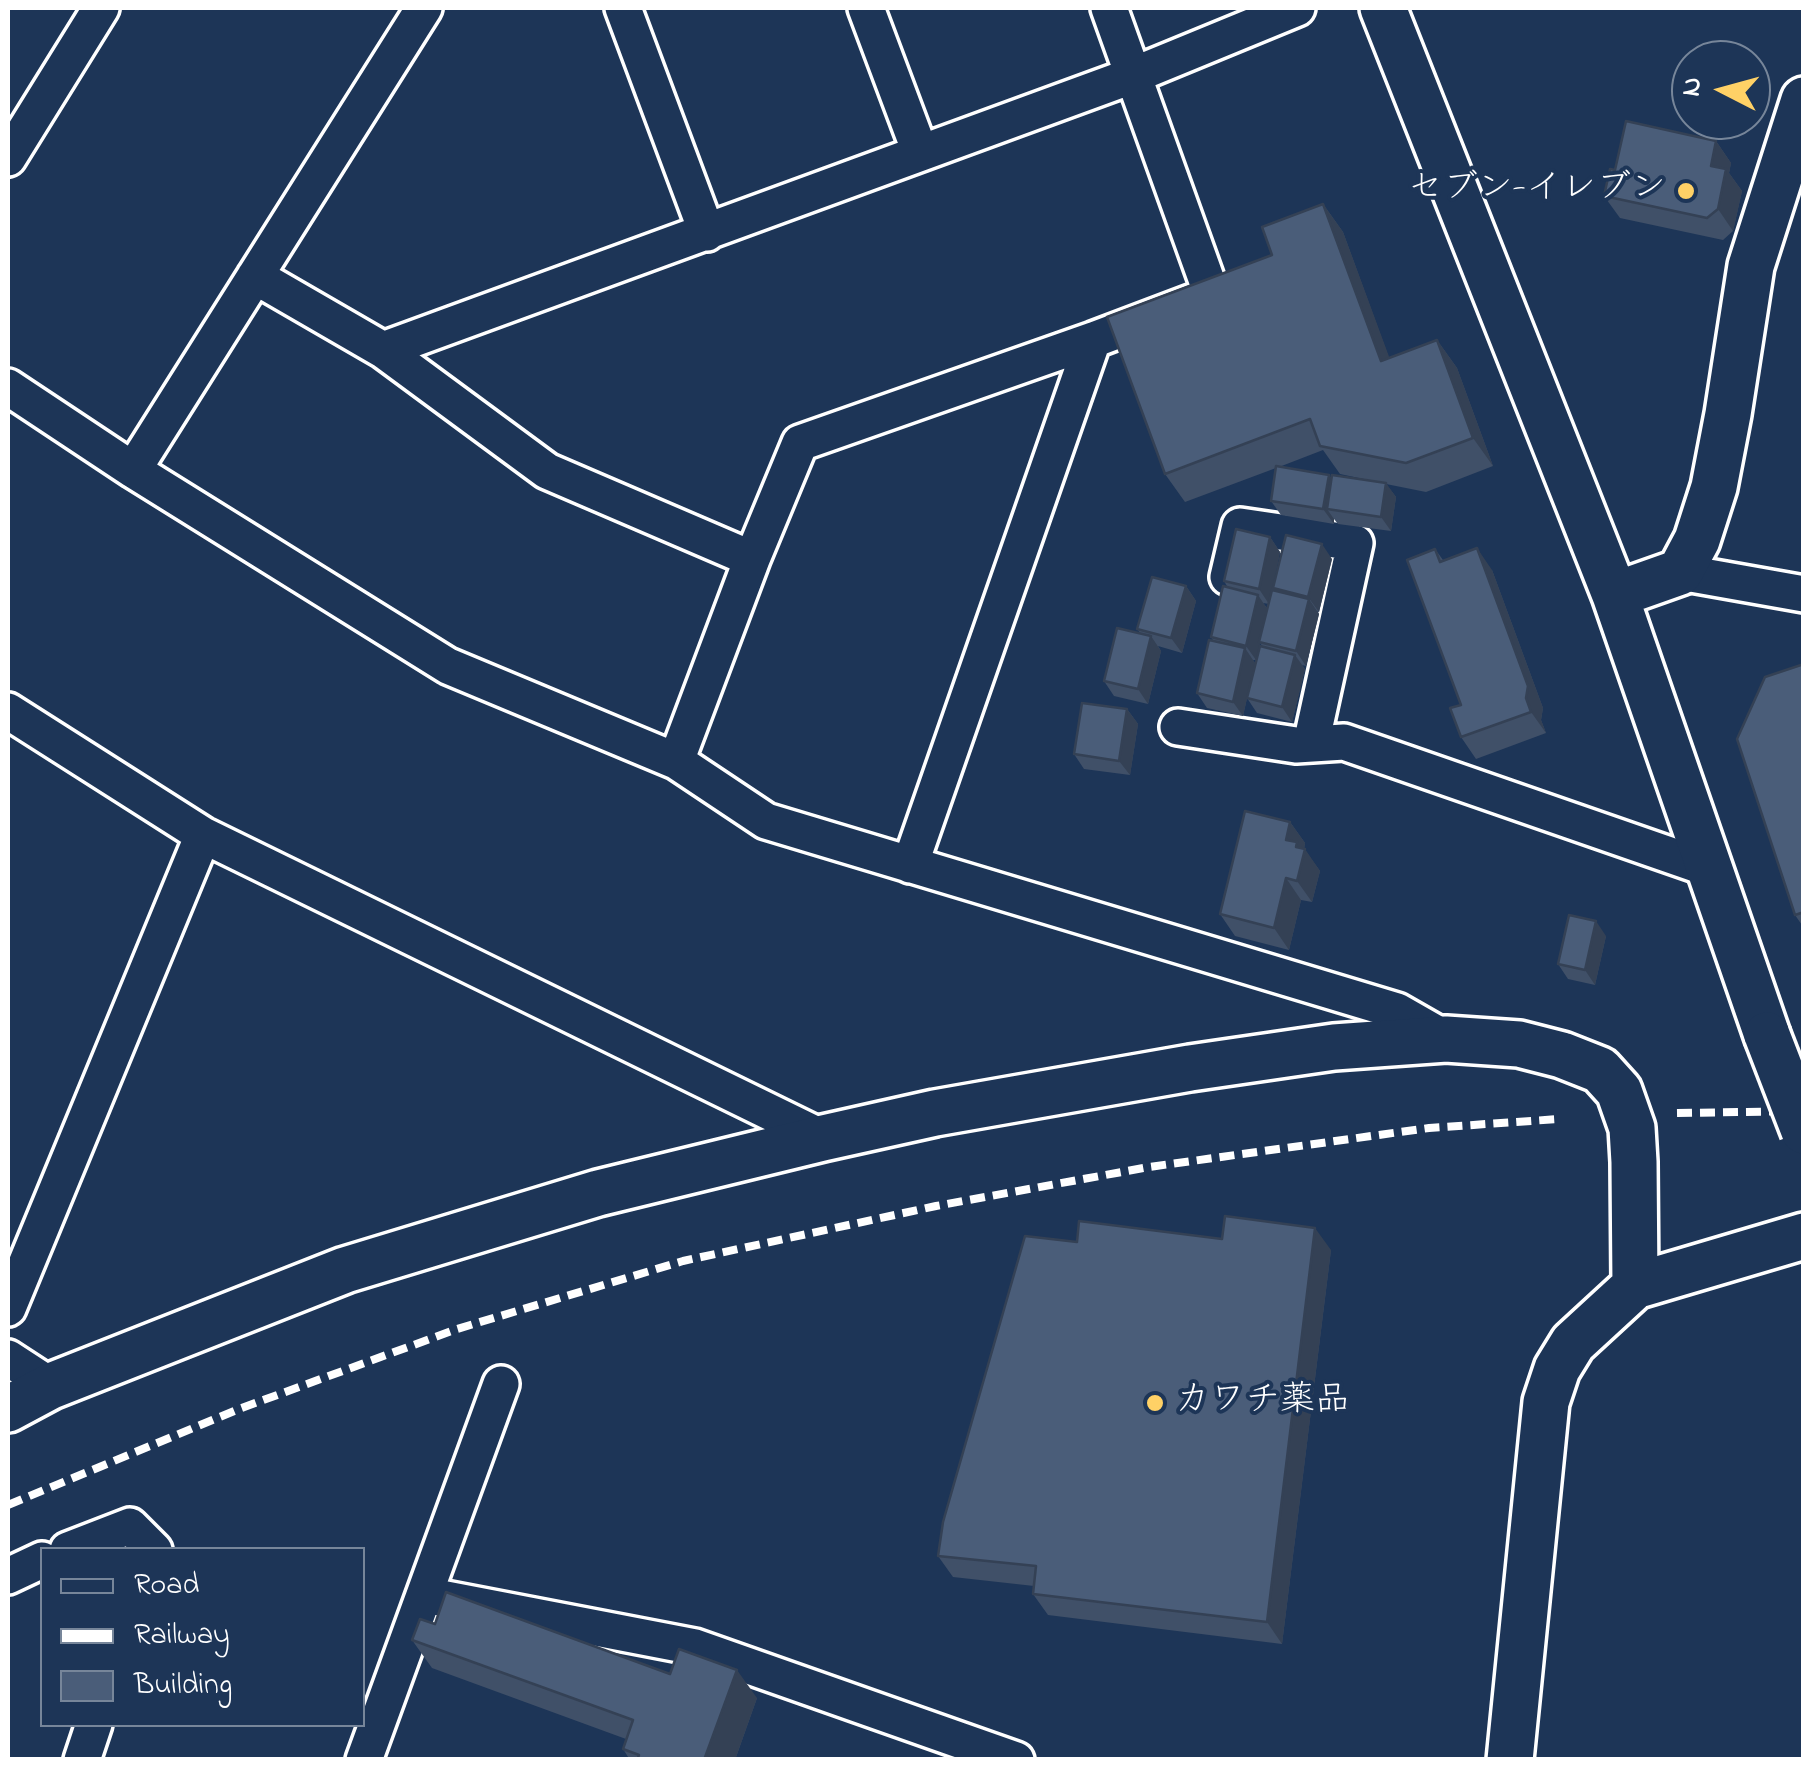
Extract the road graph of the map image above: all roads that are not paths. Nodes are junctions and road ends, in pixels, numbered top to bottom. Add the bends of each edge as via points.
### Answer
1 (101, 8) edge
2 (424, 8) edge
3 (623, 8) edge
4 (866, 8) edge
5 (1108, 8) edge
6 (1297, 8) edge
7 (1382, 8) edge
8 (1134, 75) junction
9 (1804, 100) edge
10 (920, 152) junction
11 (8, 158) edge
12 (707, 233) junction
13 (255, 276) junction
14 (1093, 340) junction
15 (383, 350) junction
16 (8, 388) edge
17 (133, 470) junction
18 (752, 559) junction
19 (1680, 572) junction
20 (1804, 594) edge
21 (1615, 596) junction
22 (1223, 600) edge
23 (1202, 692) edge
24 (8, 711) edge
25 (1310, 744) junction
26 (676, 761) junction
27 (203, 835) junction
28 (910, 865) junction
29 (1710, 870) junction
30 (1446, 1039) junction
31 (1804, 1130) edge
32 (823, 1138) junction
33 (1804, 1236) edge
34 (1635, 1286) junction
35 (8, 1308) edge
36 (8, 1358) edge
37 (501, 1384) dead end
38 (51, 1386) junction
39 (8, 1410) edge
40 (76, 1547) edge
41 (151, 1547) edge
42 (40, 1561) edge
43 (8, 1576) edge
44 (424, 1595) junction
45 (93, 1727) edge
46 (82, 1760) edge
47 (364, 1760) edge
48 (1016, 1760) edge
49 (1510, 1760) edge

1 - 11 street
2 - 13 street
3 - 12 street
4 - 10 street
5 - 8 street
6 - 8 street
7 - 21 street
8 - 10 street
8 - 14 street via 1212,295
9 - 19 street via 1751,266 1714,487
10 - 12 street
12 - 15 street
13 - 15 street
13 - 17 street
14 - 18 street via 800,443
14 - 28 street
15 - 18 street via 547,470
16 - 17 street
17 - 26 street via 448,666
18 - 26 street
19 - 20 street
19 - 21 street
21 - 29 street
22 - 25 street via 1240,526 1355,543
23 - 25 street via 1186,728
24 - 27 street
25 - 29 street via 1344,742
26 - 28 street via 766,821
27 - 32 street
27 - 35 street
28 - 30 street via 1397,1011
29 - 31 street, bridge
30 - 32 street via 1334,1046 1190,1068
30 - 34 street via 1519,1044 1562,1056 1600,1070 1619,1091 1632,1128
32 - 38 street via 598,1194 345,1270
33 - 34 street
34 - 49 street via 1573,1343 1546,1402
36 - 38 street
37 - 44 street
38 - 39 street
40 - 41 street via 130,1526
42 - 43 street
44 - 47 street
44 - 48 street via 696,1648
45 - 46 street

